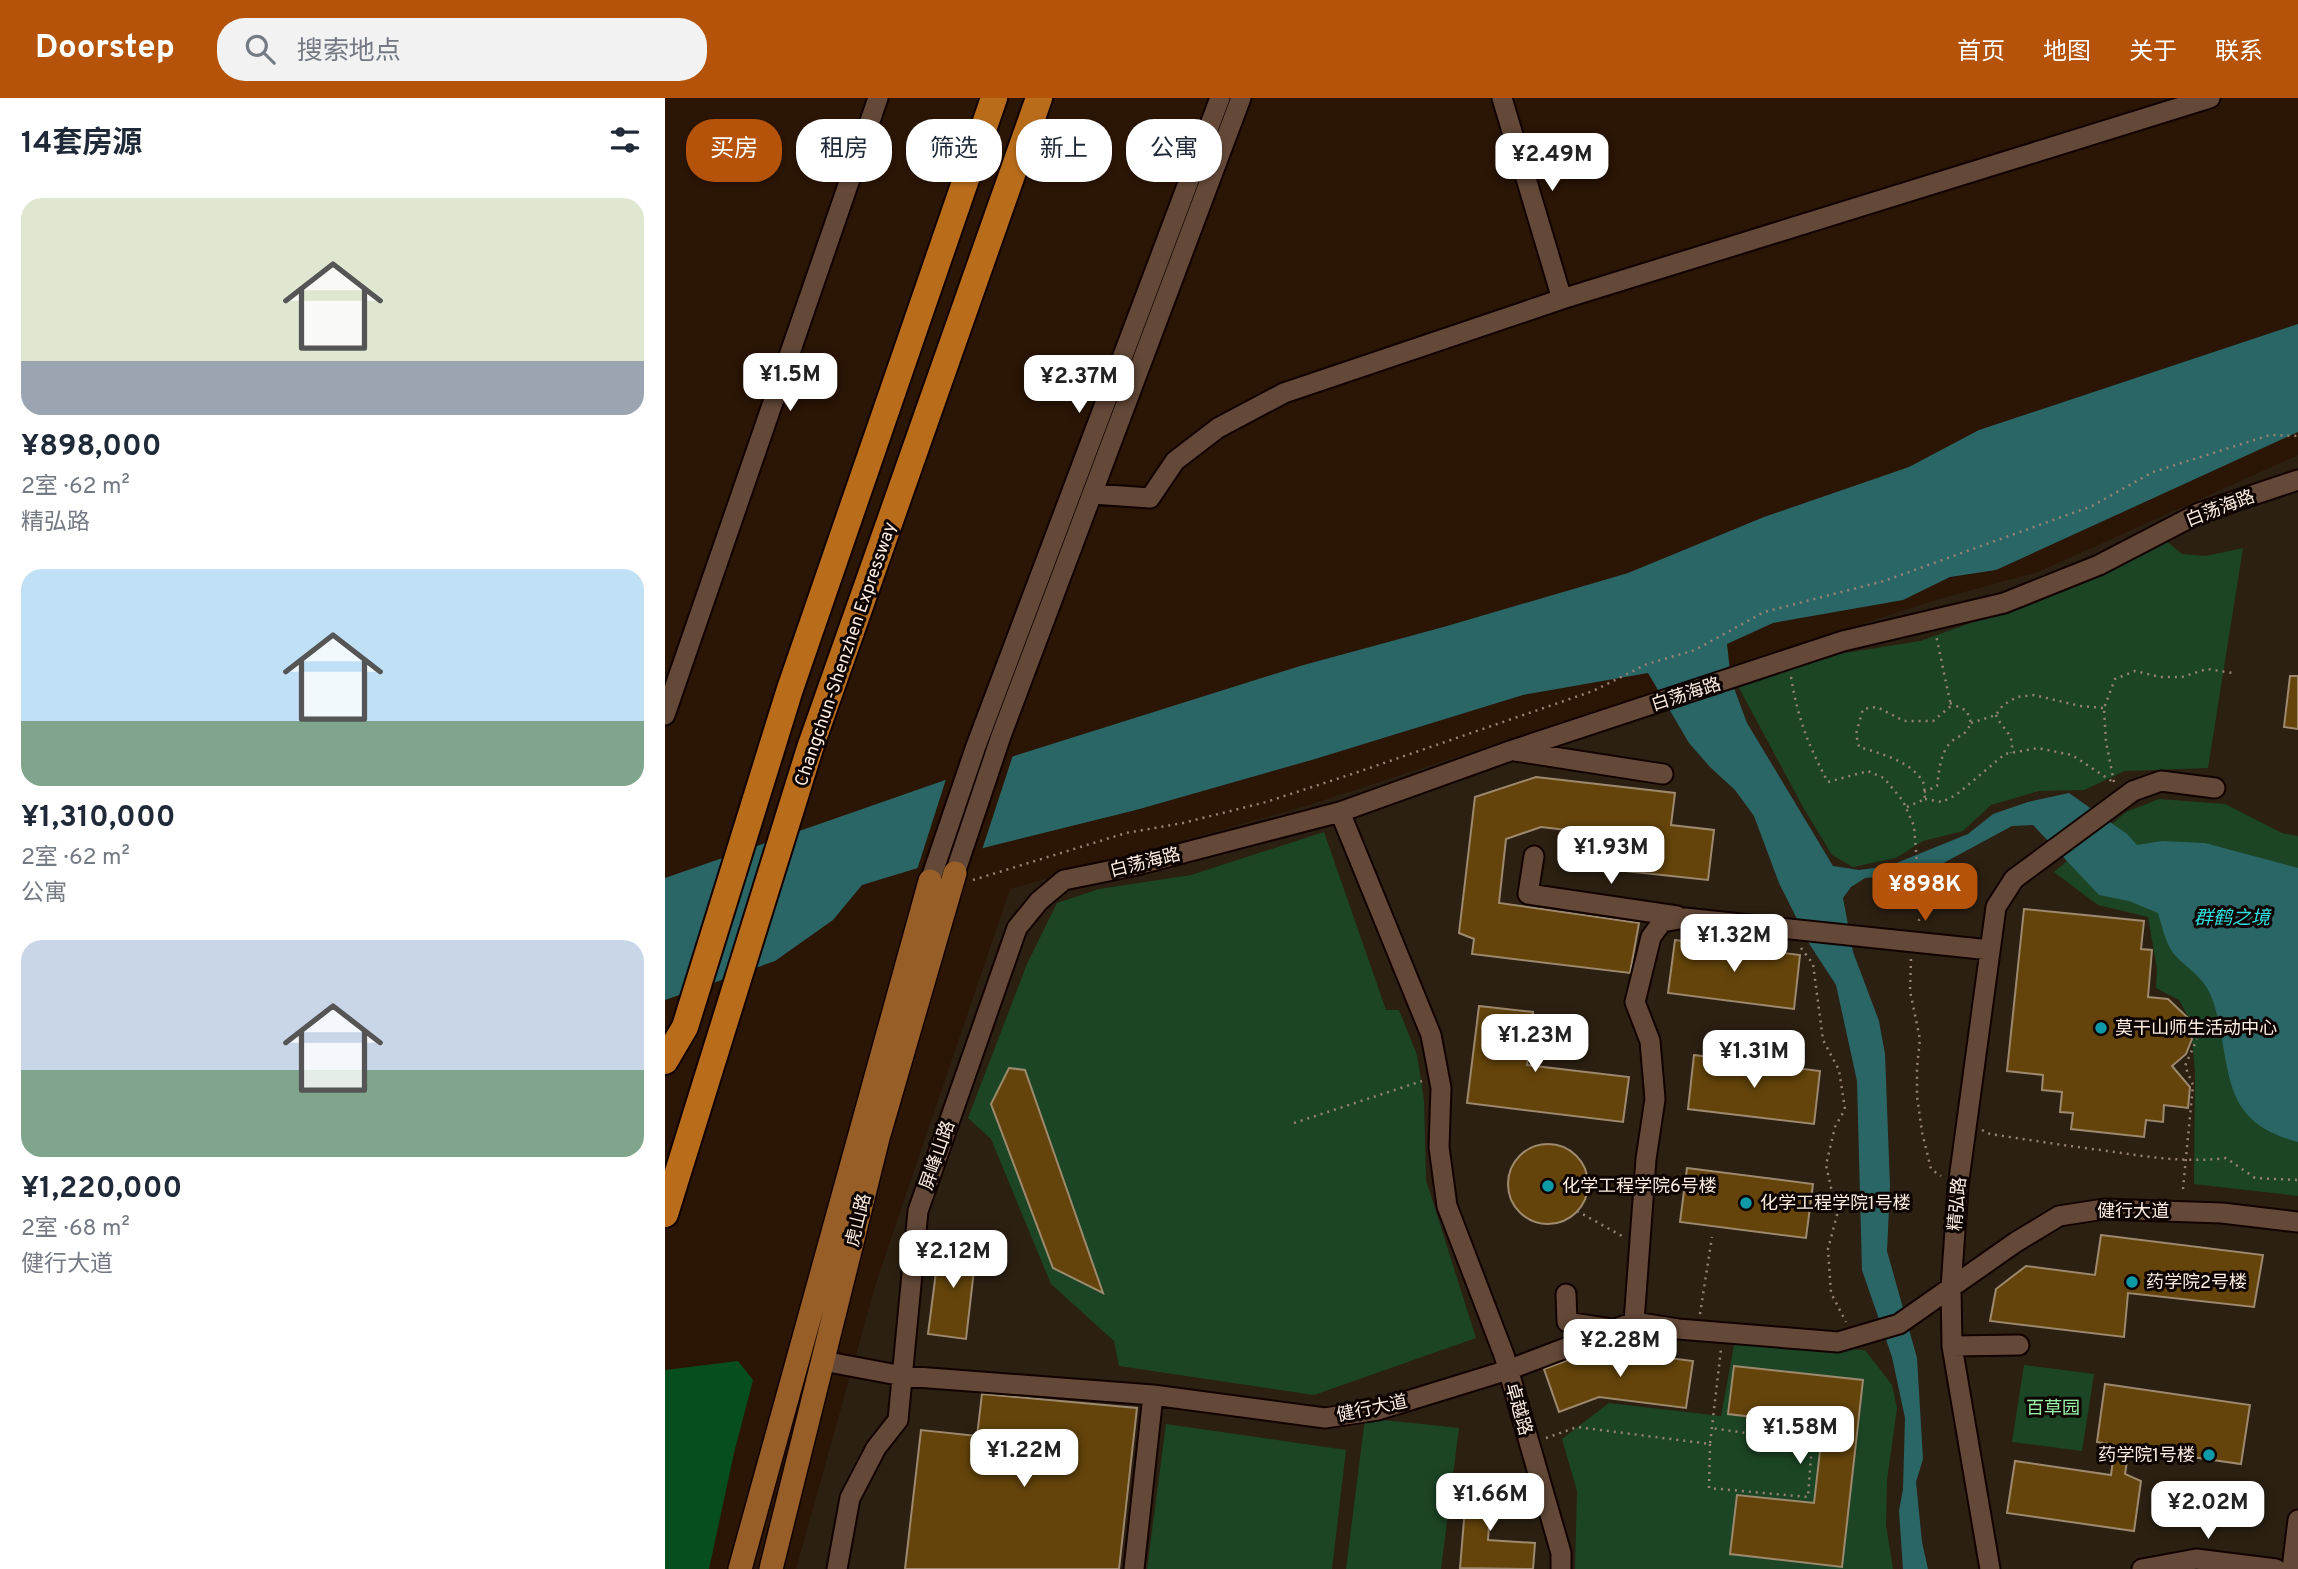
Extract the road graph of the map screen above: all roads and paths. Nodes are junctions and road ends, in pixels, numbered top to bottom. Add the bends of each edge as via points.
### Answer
1 (878, 98) edge
2 (994, 98) edge
3 (1039, 98) edge
4 (1220, 98) edge
5 (1241, 98) edge
6 (1502, 98) edge
7 (2210, 98) edge
8 (1562, 299) junction
9 (2298, 436) edge
10 (2298, 480) edge
11 (1093, 494) junction
12 (1933, 622) junction
13 (1785, 662) junction
14 (2233, 673) dead end
15 (1950, 703) junction
16 (2105, 708) junction
17 (665, 715) edge
18 (1996, 715) junction
19 (1971, 723) junction
20 (1510, 751) junction
21 (2011, 753) junction
22 (1663, 774) dead end
23 (2215, 788) dead end
24 (1924, 792) junction
25 (2117, 794) junction
26 (1925, 799) junction
27 (1906, 808) junction
28 (1340, 812) junction
29 (1534, 856) dead end
30 (964, 876) junction
31 (1063, 880) joint
32 (930, 881) joint
33 (1685, 918) junction
34 (1784, 928) junction
35 (1912, 942) junction
36 (1990, 950) junction
37 (2197, 1039) dead end
38 (665, 1061) edge
39 (1439, 1076) junction
40 (1294, 1123) dead end
41 (1967, 1124) junction
42 (2185, 1160) junction
43 (2298, 1180) edge
44 (1958, 1187) junction
45 (2183, 1189) dead end
46 (1577, 1211) dead end
47 (665, 1214) edge
48 (2298, 1222) edge
49 (1712, 1237) dead end
50 (1640, 1247) junction
51 (1951, 1288) junction
52 (1566, 1294) dead end
53 (1634, 1322) junction
54 (1612, 1329) junction
55 (1697, 1331) junction
56 (1723, 1333) junction
57 (1861, 1335) junction
58 (2019, 1345) dead end
59 (1952, 1346) junction
60 (823, 1361) junction
61 (1508, 1370) junction
62 (903, 1376) junction
63 (1153, 1395) junction
64 (1712, 1428) junction
65 (1529, 1443) junction
66 (1710, 1444) junction
67 (2298, 1520) edge
68 (740, 1569) edge
69 (771, 1569) edge
70 (837, 1569) edge
71 (1134, 1569) edge
72 (1561, 1569) edge
73 (1990, 1569) edge
74 (2142, 1569) edge
75 (2276, 1569) edge
76 (2292, 1569) edge

1 - 17 street
2 - 38 highway via 790,689 685,1027
3 - 47 highway, Changchun-Shenzhen Expressway via 810,748
4 - 32 street via 976,746
5 - 11 street
6 - 8 street
7 - 8 street
8 - 11 street via 1284,393 1217,428 1175,461 1150,498
9 - 30 path via 2270,435 2153,472 2092,506 1884,581 1764,612 1695,650 1647,664 1593,691 1266,802
10 - 12 street, 白荡海路 via 2199,513 2099,565 2004,603
11 - 30 street via 1001,736
12 - 13 street, 白荡海路 via 1843,642
12 - 15 path
13 - 20 street, 白荡海路
13 - 27 path via 1809,748 1828,782 1868,772 1884,778
14 - 16 path via 2207,669 2182,677 2160,677 2135,671 2115,679
15 - 19 path via 1967,710
15 - 24 path via 1933,720 1903,721 1877,707 1863,709 1856,734 1860,747 1913,770 1924,784
16 - 18 path via 2034,695 2003,705
16 - 25 path via 2106,742
18 - 19 path
18 - 21 path via 2009,731
19 - 24 path via 1941,758 1937,786
20 - 22 street
20 - 28 street, 白荡海路
21 - 25 path via 2038,748 2072,755
21 - 26 path via 1956,795 1942,802
23 - 25 street, 精弘路 via 2161,781
24 - 26 path
25 - 36 street, 精弘路 via 2014,879 1996,907
26 - 27 path
27 - 35 path via 1914,826 1918,876 1929,895 1930,910 1919,920
28 - 31 street, 白荡海路
28 - 39 street, 卓越路 via 1431,1035
29 - 33 street via 1528,894
30 - 60 main road, 虎山路 via 878,1138
31 - 62 street, 屏峰山路 via 1017,928 918,1211
32 - 68 main road, 虎山路
33 - 34 street
33 - 50 street via 1662,922 1651,937 1635,1002 1650,1041 1654,1099
34 - 35 street
34 - 57 path via 1814,964 1823,1040 1839,1070 1845,1109 1835,1127 1826,1165 1837,1215 1828,1249 1830,1282 1831,1293
35 - 36 street
35 - 44 path via 1910,991 1920,1038 1917,1096 1922,1132 1931,1169
36 - 41 street, 精弘路
37 - 42 path via 2185,1066 2193,1085
39 - 40 path
39 - 61 street, 卓越路 via 1439,1147 1447,1206
41 - 42 path via 1990,1134
41 - 44 street, 精弘路
42 - 43 path via 2227,1158 2255,1178
42 - 45 path
44 - 51 street, 精弘路
46 - 50 path
48 - 51 street, 健行大道 via 2222,1213 2104,1209 2059,1216
49 - 55 path
50 - 53 street
51 - 57 street, 健行大道 via 1899,1324
51 - 59 street, 精弘路
52 - 54 street via 1567,1322
53 - 54 street, 健行大道
53 - 55 street, 健行大道
54 - 61 street, 健行大道
55 - 56 street, 健行大道
56 - 57 street, 健行大道 via 1837,1342
56 - 64 path
58 - 59 street
59 - 73 street, 精弘路
60 - 62 street, 健行大道
60 - 69 main road, 虎山路
61 - 63 street, 健行大道 via 1378,1410 1325,1418
61 - 65 street, 卓越路
62 - 63 street, 健行大道
62 - 70 street, 屏峰山路 via 898,1420 876,1448 850,1498
63 - 71 street
64 - 66 path
64 - 66 path via 1812,1443 1808,1497 1709,1488
65 - 66 path via 1577,1427
65 - 72 street, 卓越路 via 1561,1553
67 - 76 street
74 - 75 street via 2196,1559

